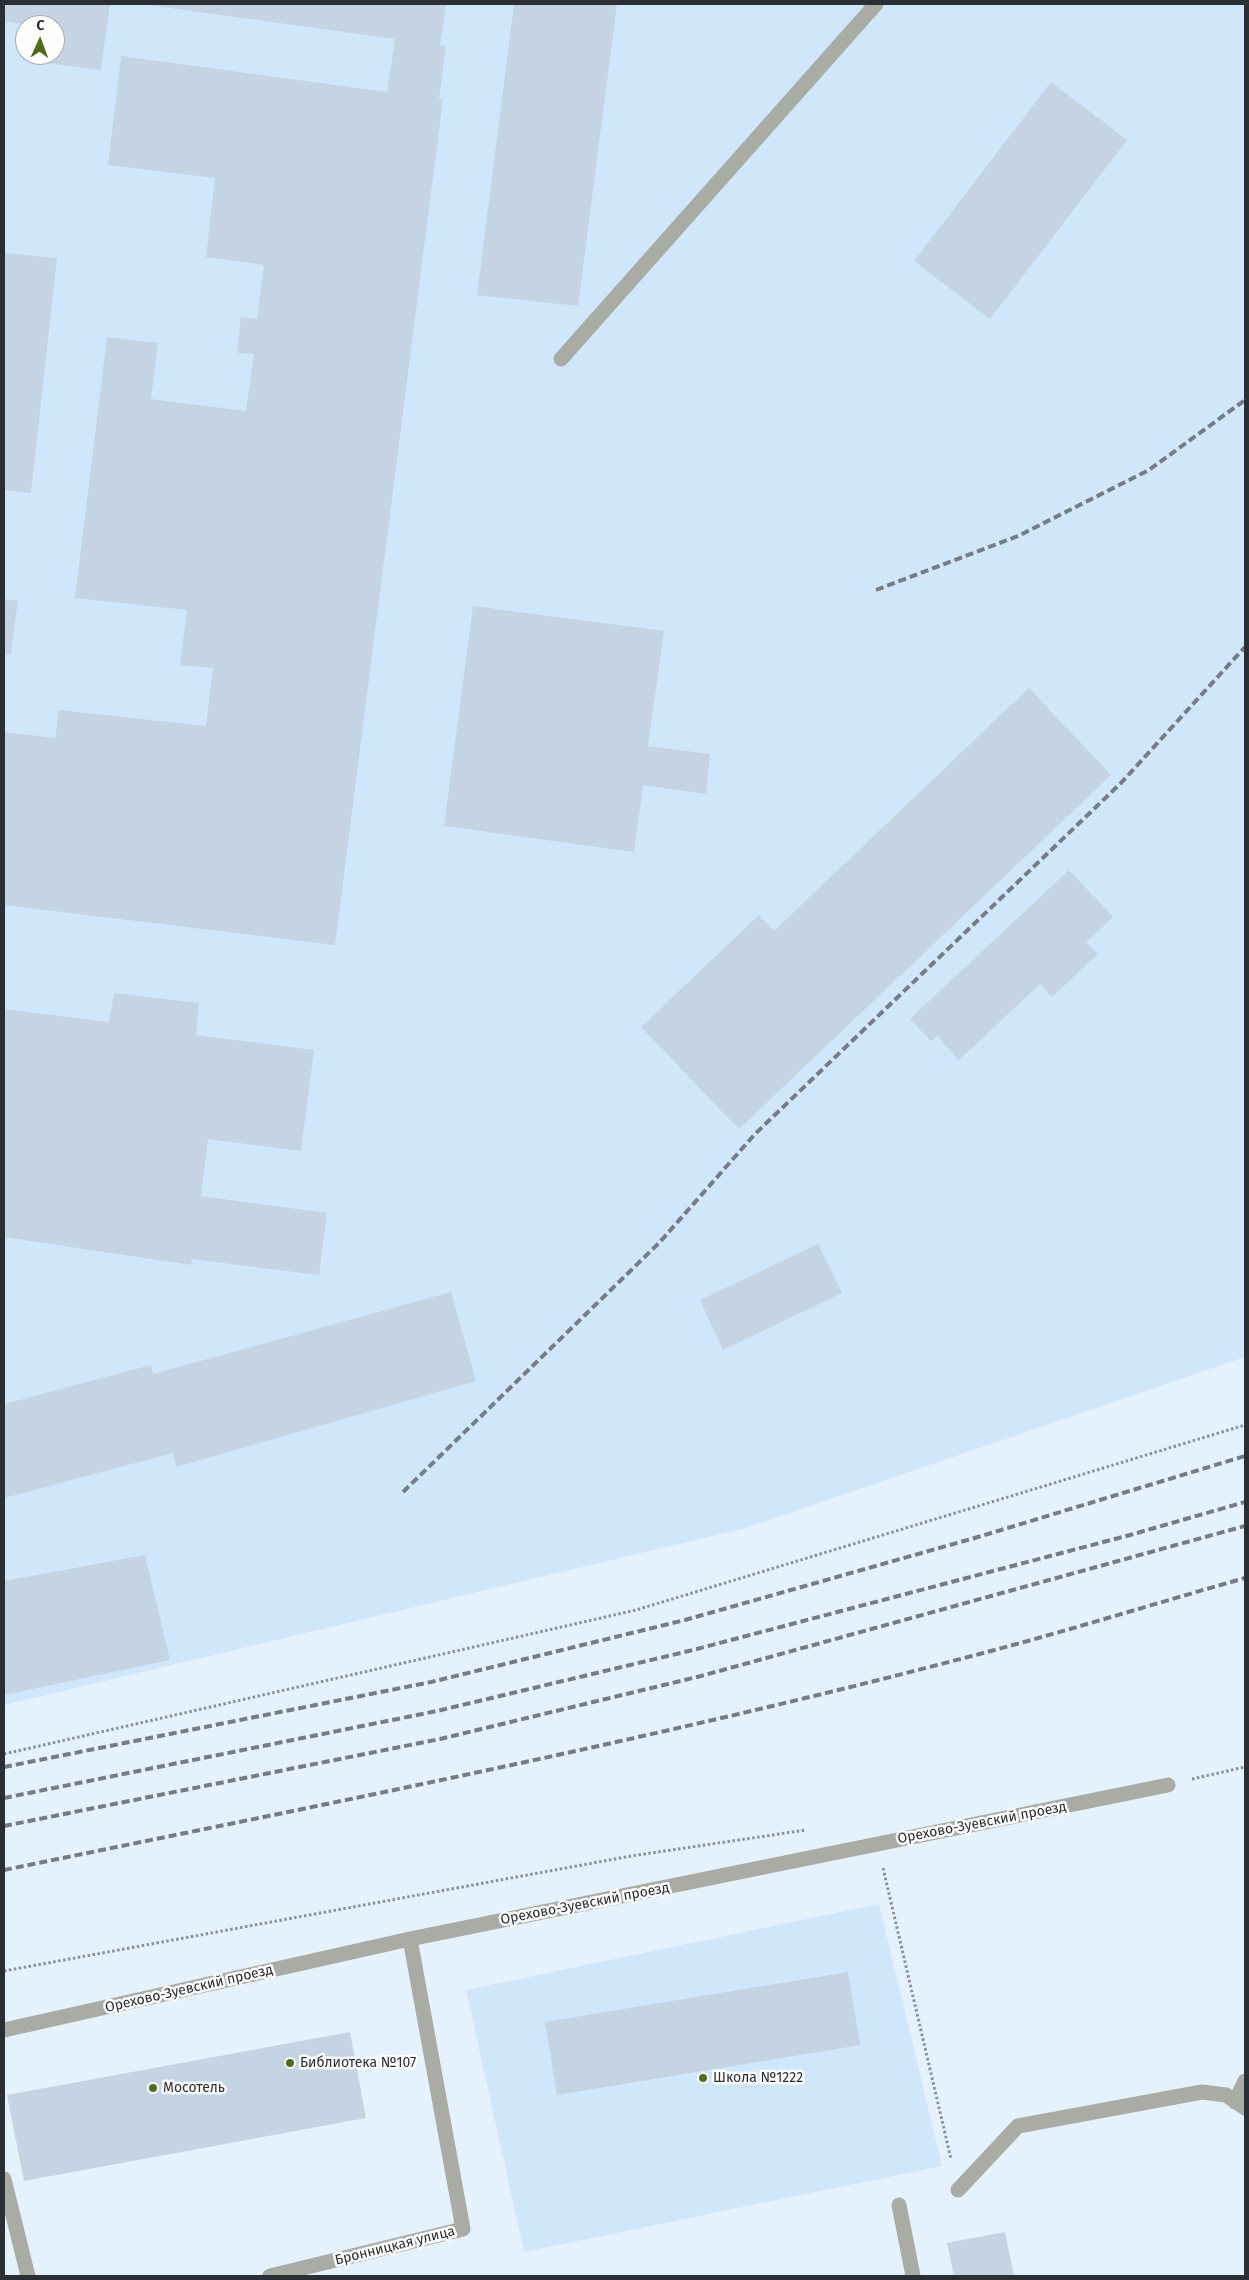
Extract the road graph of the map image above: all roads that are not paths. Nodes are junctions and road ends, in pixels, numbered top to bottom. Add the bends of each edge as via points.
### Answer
1 (876, 4) edge
2 (561, 359) dead end
3 (1168, 1785) road end
4 (410, 1939) junction
5 (4, 2030) edge
6 (1245, 2081) edge
7 (1240, 2105) edge
8 (4, 2179) edge
9 (958, 2190) road end
10 (899, 2205) dead end
11 (28, 2276) edge
12 (270, 2276) edge
13 (913, 2276) edge

1 - 2 street
3 - 4 street, Орехово-Зуевский проезд
4 - 5 street, Орехово-Зуевский проезд
4 - 12 street, Бронницкая улица via 463,2229
6 - 7 street
7 - 9 street via 1226,2096 1202,2092 1018,2126
8 - 11 street
10 - 13 street

